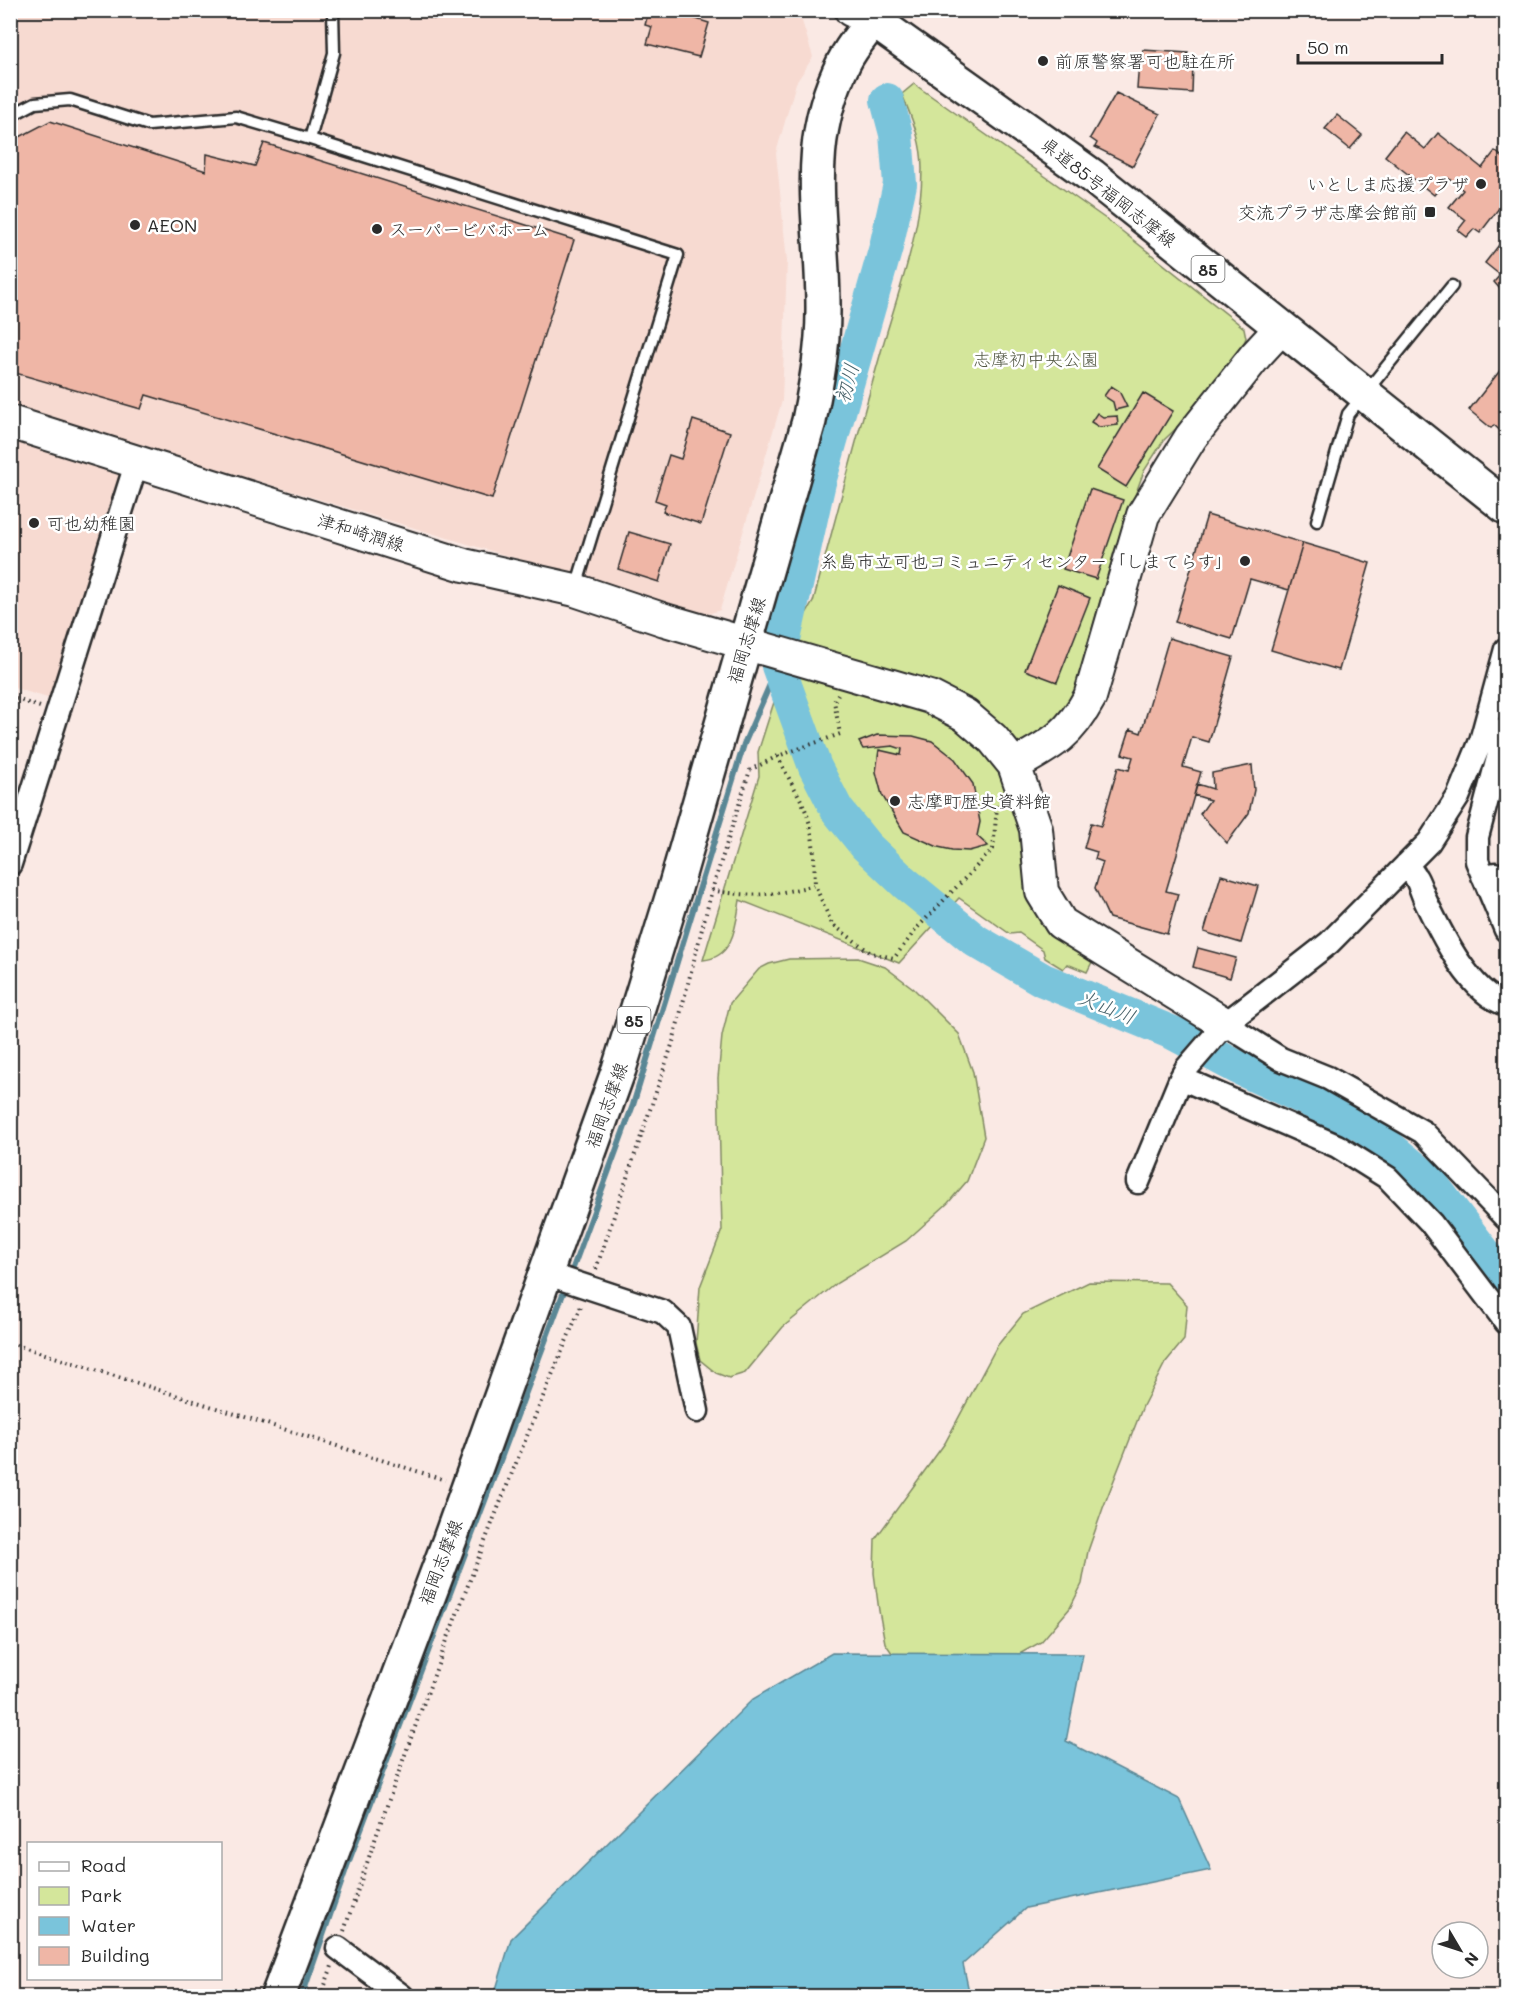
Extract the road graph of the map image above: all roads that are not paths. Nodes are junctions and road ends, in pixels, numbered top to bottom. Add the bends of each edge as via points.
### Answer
1 (333, 10) edge
2 (868, 14) edge
3 (10, 116) edge
4 (310, 139) junction
5 (1452, 286) dead end
6 (1281, 328) junction
7 (1364, 394) junction
8 (10, 422) edge
9 (137, 461) junction
10 (1506, 507) edge
11 (1317, 521) dead end
12 (575, 590) junction
13 (745, 643) junction
14 (1506, 649) edge
15 (1506, 728) edge
16 (1014, 765) junction
17 (1499, 779) edge
18 (10, 864) edge
19 (1406, 865) junction
20 (1483, 876) junction
21 (1506, 878) edge
22 (1506, 930) edge
23 (1506, 1004) edge
24 (1222, 1028) junction
25 (1184, 1074) junction
26 (1138, 1182) dead end
27 (1506, 1218) edge
28 (551, 1275) junction
29 (1506, 1322) edge
30 (697, 1411) dead end
31 (338, 1948) road end
32 (278, 1996) edge
33 (402, 1996) edge

1 - 4 lane via 334,53
2 - 6 main road, 県道85号福岡志摩線 / 85 via 1092,176
2 - 13 main road, 福岡志摩線 / 85 via 826,106 816,164 823,313 818,372 809,421
3 - 4 lane via 35,103 69,100 149,124 236,117
4 - 12 lane via 678,255
5 - 7 lane
6 - 7 main road, 県道85号福岡志摩線 / 85
6 - 16 street via 1191,437 1143,515 1090,697 1078,719 1059,740
7 - 10 main road, 県道85号福岡志摩線 / 85
7 - 11 lane via 1348,414
8 - 9 street, 津和崎潤線
9 - 12 street, 津和崎潤線 via 464,565
9 - 18 street
12 - 13 street, 津和崎潤線
13 - 16 street, 津和崎潤線 via 930,697 965,715 993,739
13 - 28 main road, 福岡志摩線 / 85 via 675,888
14 - 19 street via 1481,741 1458,797 1429,842
15 - 17 street
16 - 24 street, 津和崎潤線 via 1036,829 1042,891 1061,923
17 - 20 street via 1477,837 1477,861
19 - 23 street via 1416,874 1446,941 1465,969 1480,986
19 - 24 street via 1329,943
20 - 21 street via 1495,874
20 - 22 street
24 - 25 street
24 - 27 street via 1281,1059 1328,1077 1423,1132
25 - 26 street
25 - 29 street via 1337,1146 1388,1178 1431,1223
28 - 30 street via 663,1312 679,1327
28 - 32 main road, 福岡志摩線 / 85
31 - 33 street

